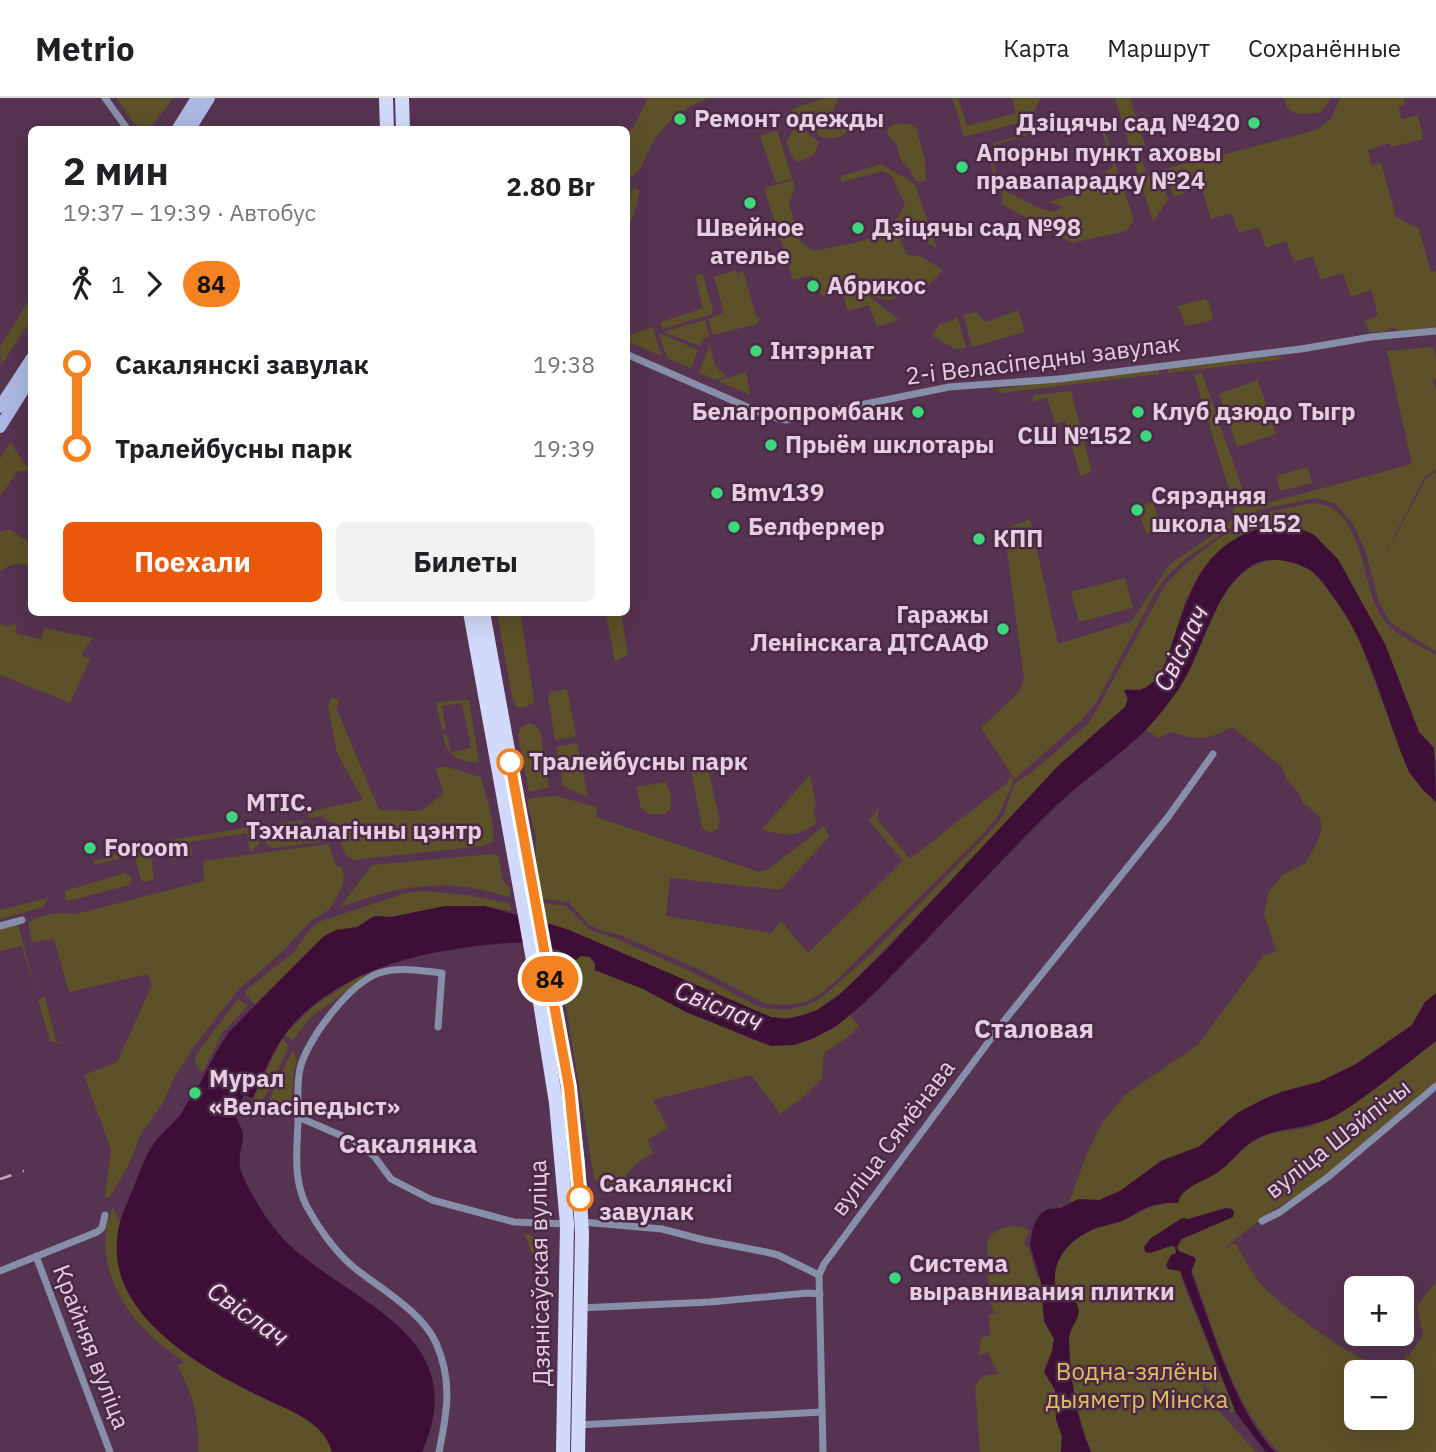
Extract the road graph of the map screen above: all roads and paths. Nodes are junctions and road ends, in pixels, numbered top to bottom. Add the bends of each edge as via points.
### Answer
1 (105, 98) edge
2 (197, 98) edge
3 (209, 98) edge
4 (386, 98) edge
5 (402, 98) edge
6 (125, 126) edge
7 (180, 126) edge
8 (192, 126) edge
9 (387, 126) edge
10 (403, 126) edge
11 (1436, 331) edge
12 (630, 356) edge
13 (28, 367) edge
14 (28, 379) edge
15 (20, 386) junction
16 (0, 407) edge
17 (0, 428) edge
18 (471, 616) edge
19 (483, 616) edge
20 (495, 718) junction
21 (1213, 754) dead end
22 (22, 920) dead end
23 (0, 926) edge
24 (438, 1027) dead end
25 (1436, 1086) edge
26 (298, 1117) junction
27 (105, 1215) dead end
28 (1262, 1220) dead end
29 (574, 1223) junction
30 (36, 1256) junction
31 (0, 1270) edge
32 (819, 1275) junction
33 (820, 1294) junction
34 (565, 1303) junction
35 (580, 1313) junction
36 (822, 1412) junction
37 (563, 1425) junction
38 (579, 1425) junction
39 (110, 1452) edge
40 (439, 1452) edge
41 (563, 1452) edge
42 (579, 1452) edge
43 (823, 1452) edge

1 - 6 street
2 - 7 main road
3 - 8 main road
4 - 9 main road
5 - 10 main road
11 - 12 street, 2-і Веласіпедны завулак via 1059,379 949,387 786,420
13 - 15 main road
14 - 15 main road
15 - 16 main road
15 - 17 main road
18 - 20 main road
19 - 20 main road
20 - 29 main road, Дзянісаўская вуліца via 541,970
21 - 32 street, вуліца Сямёнава via 913,1141
22 - 23 street
24 - 26 street via 442,973 400,969 370,977 329,1015 307,1049 299,1071
25 - 28 street, вуліца Шэйпічы via 1328,1177
26 - 29 street via 354,1141 374,1156 391,1179 432,1200 514,1222
26 - 40 street via 296,1177 307,1207 348,1262 419,1318 436,1341 448,1391
27 - 30 street via 97,1232
29 - 32 street via 662,1229 766,1252
29 - 34 main road, Дзянісаўская вуліца
29 - 35 main road, Дзянісаўская вуліца
30 - 31 street
30 - 39 street, Крайняя вуліца
32 - 33 street
33 - 35 street
33 - 36 street
34 - 35 main road
34 - 37 main road, Дзянісаўская вуліца
35 - 38 main road, Дзянісаўская вуліца
36 - 38 street
36 - 43 street
37 - 38 street
37 - 41 main road, Дзянісаўская вуліца
38 - 42 main road, Дзянісаўская вуліца

